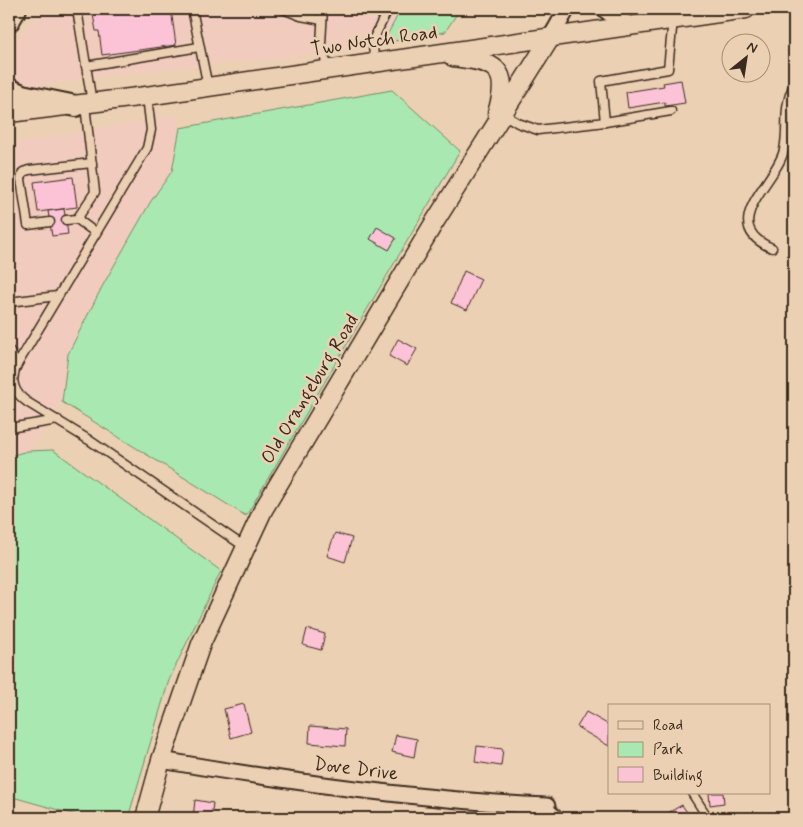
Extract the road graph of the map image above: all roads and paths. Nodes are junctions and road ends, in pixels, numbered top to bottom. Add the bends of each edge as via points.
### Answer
1 (15, 9) edge
2 (77, 9) edge
3 (192, 9) edge
4 (283, 9) edge
5 (323, 9) edge
6 (388, 9) edge
7 (568, 9) edge
8 (604, 9) edge
9 (746, 9) edge
10 (9, 13) edge
11 (673, 19) junction
12 (322, 20) junction
13 (9, 21) edge
14 (631, 25) junction
15 (551, 37) junction
16 (199, 48) junction
17 (430, 54) junction
18 (374, 63) junction
19 (86, 66) junction
20 (328, 69) junction
21 (794, 86) edge
22 (208, 87) junction
23 (9, 90) edge
24 (146, 96) junction
25 (84, 105) junction
26 (671, 111) dead end
27 (9, 113) edge
28 (503, 114) junction
29 (605, 122) junction
30 (493, 129) junction
31 (92, 163) junction
32 (77, 219) junction
33 (66, 220) dead end
34 (50, 222) dead end
35 (96, 233) junction
36 (772, 248) dead end
37 (57, 296) junction
38 (9, 302) edge
39 (9, 350) edge
40 (17, 365) junction
41 (58, 420) junction
42 (9, 428) edge
43 (245, 547) junction
44 (161, 760) junction
45 (693, 794) edge
46 (547, 806) joint
47 (145, 818) edge
48 (561, 818) edge
49 (708, 818) edge

1 - 10 main road
1 - 13 main road
2 - 19 lane
3 - 16 lane
4 - 12 lane
5 - 12 lane
6 - 18 lane via 373,40
7 - 15 street, Old Orangeburg Road
8 - 14 street
9 - 11 street, Two Notch Road
11 - 14 street, Two Notch Road
11 - 29 lane via 668,69 601,81
12 - 20 lane via 321,44
14 - 15 street, Two Notch Road
15 - 17 street, Two Notch Road
15 - 28 street, Old Orangeburg Road
16 - 19 lane
16 - 22 lane
17 - 18 street, Two Notch Road
17 - 30 street via 484,62 498,72 504,87
18 - 20 street, Two Notch Road
19 - 25 lane
20 - 22 street, Two Notch Road
21 - 36 lane via 786,107 781,161 770,173 749,215 751,234
22 - 24 street, Two Notch Road
23 - 25 main road
24 - 25 street, Two Notch Road
24 - 35 lane via 151,130 147,148
25 - 27 street, Two Notch Road
25 - 31 lane
26 - 29 lane
28 - 29 lane via 538,130
28 - 30 street, Old Orangeburg Road
30 - 43 street, Old Orangeburg Road via 284,474
31 - 32 lane via 95,192
31 - 34 lane via 23,172 21,179 28,224
32 - 33 lane
32 - 35 lane
35 - 37 lane
37 - 38 lane
37 - 40 lane
39 - 40 lane
40 - 41 lane via 13,384 19,396
41 - 42 lane
41 - 43 lane
43 - 44 street, Old Orangeburg Road via 201,644
44 - 46 street, Dove Drive via 313,785 433,799
44 - 47 street, Old Orangeburg Road
45 - 49 lane
46 - 48 lane

